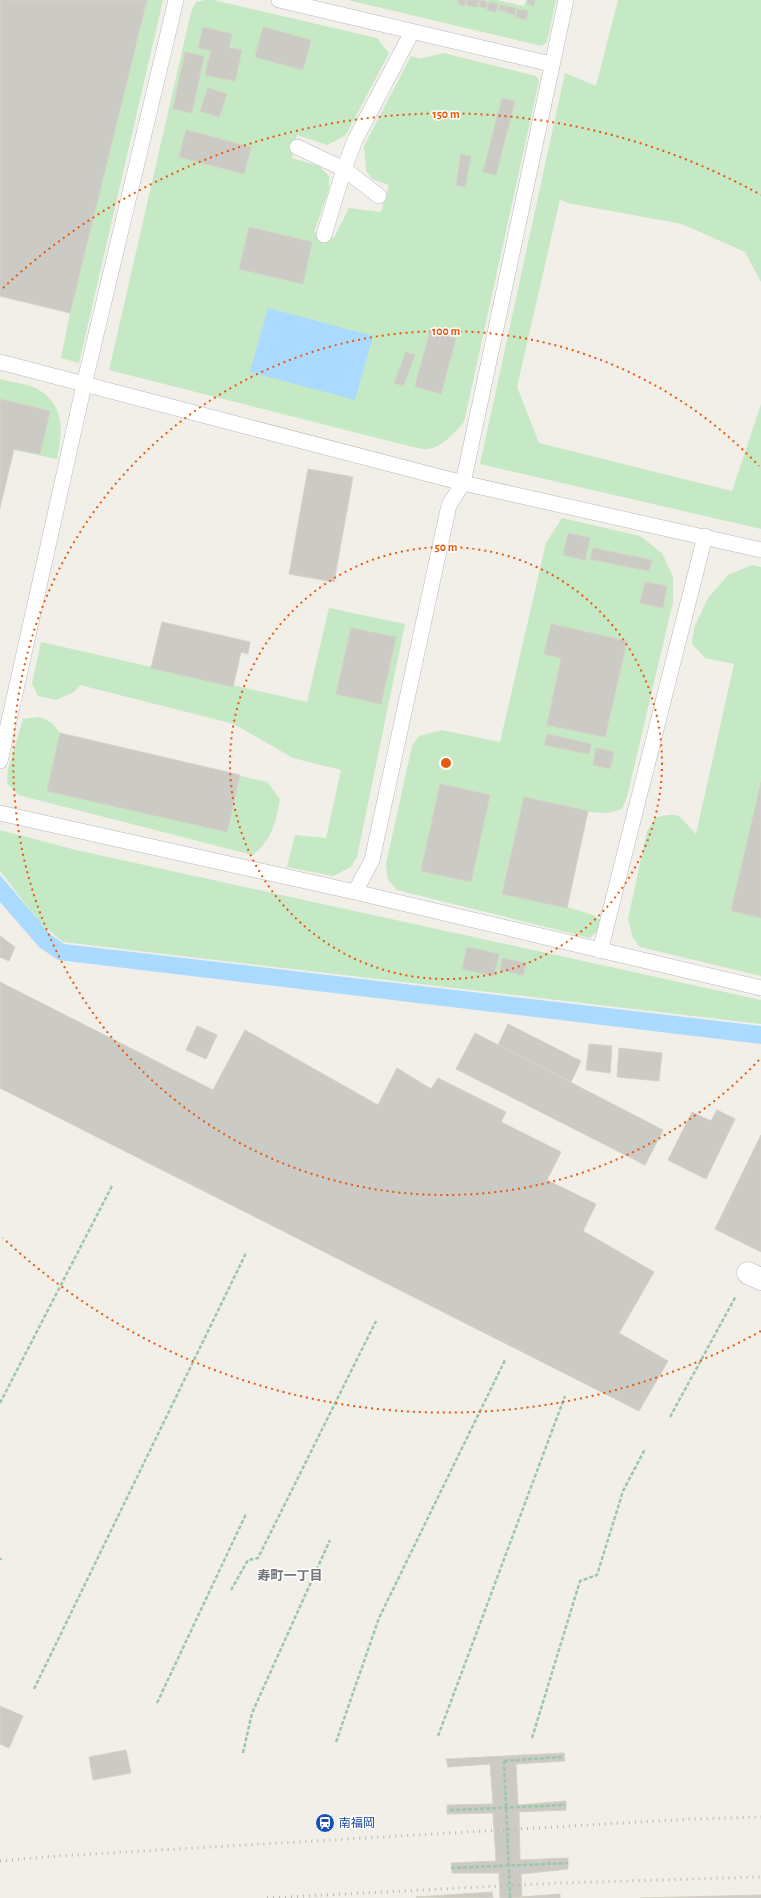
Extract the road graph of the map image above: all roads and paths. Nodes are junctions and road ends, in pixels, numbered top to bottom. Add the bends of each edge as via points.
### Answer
1 (176, 0) edge
2 (279, 0) edge
3 (566, 0) edge
4 (412, 32) junction
5 (551, 64) junction
6 (297, 147) dead end
7 (344, 168) junction
8 (379, 196) dead end
9 (324, 235) dead end
10 (0, 362) edge
11 (84, 385) junction
12 (463, 483) junction
13 (705, 536) junction
14 (761, 550) edge
15 (0, 761) edge
16 (0, 813) edge
17 (355, 892) junction
18 (600, 951) junction
19 (761, 988) edge
20 (112, 1186) dead end
21 (246, 1253) dead end
22 (755, 1276) edge
23 (376, 1321) dead end
24 (505, 1360) dead end
25 (565, 1396) dead end
26 (0, 1403) edge
27 (670, 1417) dead end
28 (645, 1449) dead end
29 (246, 1514) dead end
30 (330, 1540) dead end
31 (231, 1590) dead end
32 (34, 1689) dead end
33 (157, 1703) dead end
34 (438, 1736) dead end
35 (532, 1738) dead end
36 (336, 1742) dead end
37 (243, 1753) dead end
38 (562, 1757) dead end
39 (565, 1805) dead end
40 (506, 1808) junction
41 (450, 1810) dead end
42 (568, 1863) dead end
43 (508, 1866) junction
44 (451, 1868) dead end
45 (510, 1898) edge

1 - 11 lane
2 - 4 lane
3 - 5 lane
4 - 5 lane
4 - 7 lane via 355,140
5 - 12 lane
6 - 7 lane
7 - 8 lane
7 - 9 lane
10 - 11 lane
11 - 12 lane
11 - 15 lane
12 - 13 lane
12 - 17 lane via 449,505 372,860
13 - 14 lane
13 - 18 lane
16 - 17 lane
17 - 18 lane
18 - 19 lane
20 - 26 path
21 - 32 path
22 - 27 path
23 - 31 path via 258,1558 248,1560
24 - 36 path via 379,1618
25 - 34 path
28 - 35 path via 623,1490 597,1575 580,1581
29 - 33 path
30 - 37 path via 252,1713
38 - 40 path, bridge via 504,1761
39 - 40 path
40 - 41 path
40 - 43 path, bridge
42 - 43 path
43 - 44 path
43 - 45 path, bridge

